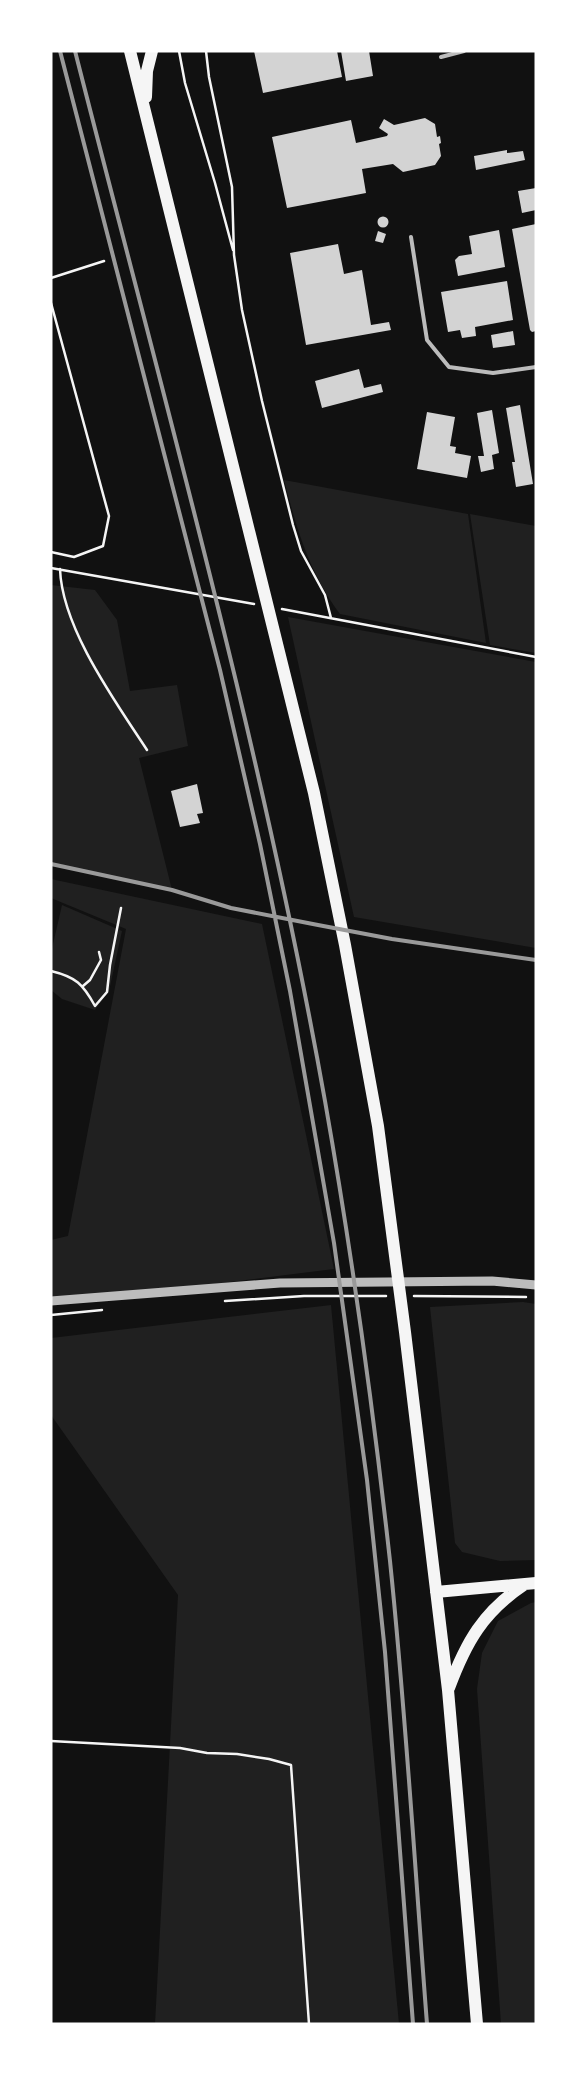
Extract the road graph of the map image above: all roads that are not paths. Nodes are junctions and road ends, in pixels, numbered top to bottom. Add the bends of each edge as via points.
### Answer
1 (130, 51) edge
2 (152, 51) edge
3 (464, 51) edge
4 (441, 57) dead end
5 (145, 109) junction
6 (411, 238) dead end
7 (536, 367) edge
8 (536, 1285) edge
9 (51, 1301) edge
10 (530, 1583) edge
11 (436, 1592) junction
12 (448, 1690) junction
13 (477, 2024) edge

1 - 5 main road
2 - 5 main road via 147,71
3 - 4 lane
5 - 11 main road via 314,792 362,1036 378,1126
6 - 7 lane via 427,340 449,368 493,373
8 - 9 street via 492,1281 280,1283
10 - 11 main road
10 - 12 main road via 507,1596 489,1613 459,1660
11 - 12 main road
12 - 13 main road

